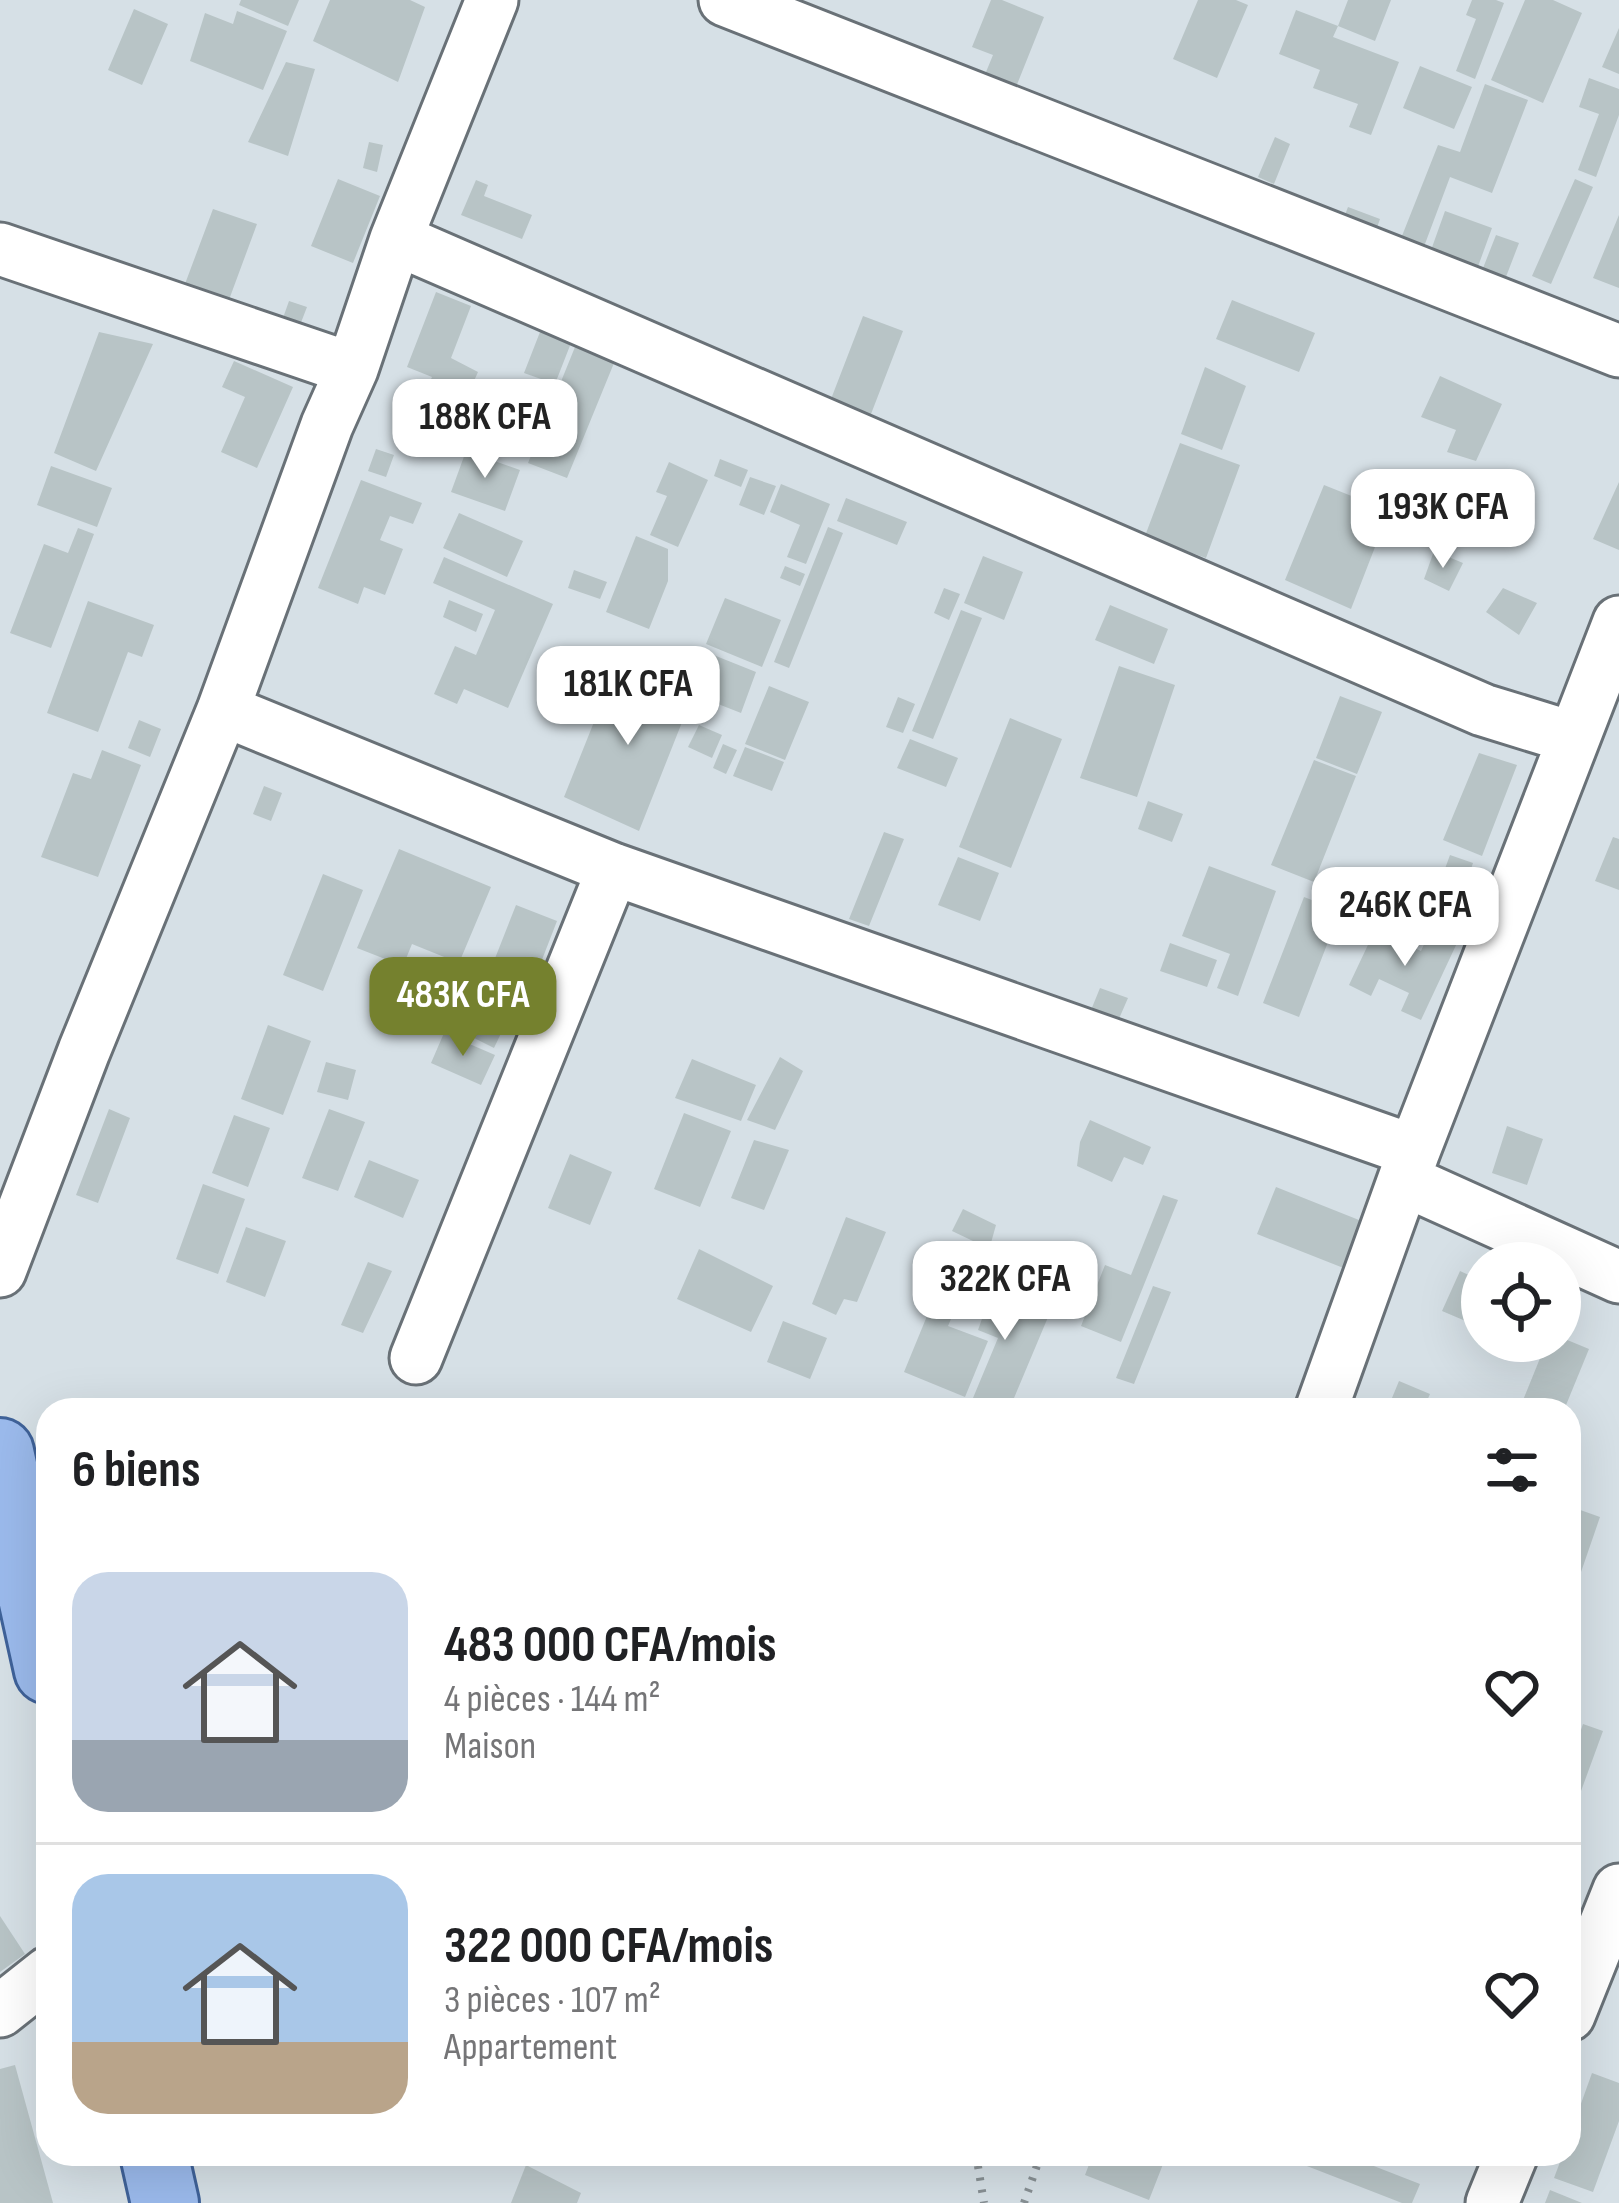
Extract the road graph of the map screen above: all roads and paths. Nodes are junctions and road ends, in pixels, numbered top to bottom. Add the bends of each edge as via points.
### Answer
1 (492, 0) edge
2 (725, 0) edge
3 (396, 239) junction
4 (0, 249) edge
5 (1619, 351) edge
6 (352, 369) junction
7 (1619, 622) edge
8 (223, 710) junction
9 (1574, 739) junction
10 (613, 869) junction
11 (1409, 1166) junction
12 (0, 1271) edge
13 (1619, 1277) edge
14 (416, 1358) dead end
15 (1326, 1398) edge
16 (0, 1452) edge
17 (36, 1616) edge
18 (1617, 1904) edge
19 (36, 1982) edge
20 (1581, 1987) edge
21 (0, 2011) edge
22 (157, 2166) edge
23 (978, 2166) edge
24 (1037, 2166) edge
25 (1507, 2166) edge
26 (165, 2203) edge
27 (984, 2203) edge
28 (1024, 2203) edge
29 (1492, 2203) edge

1 - 3 street
2 - 5 street
3 - 6 street
3 - 9 street via 1483,710
4 - 6 street
6 - 8 street
7 - 9 street
8 - 10 street
8 - 12 street
9 - 11 street
10 - 11 street
10 - 14 street
11 - 13 street
11 - 15 street
16 - 17 main road
18 - 20 street
19 - 21 street
22 - 26 main road
23 - 27 path
24 - 28 path
25 - 29 street

